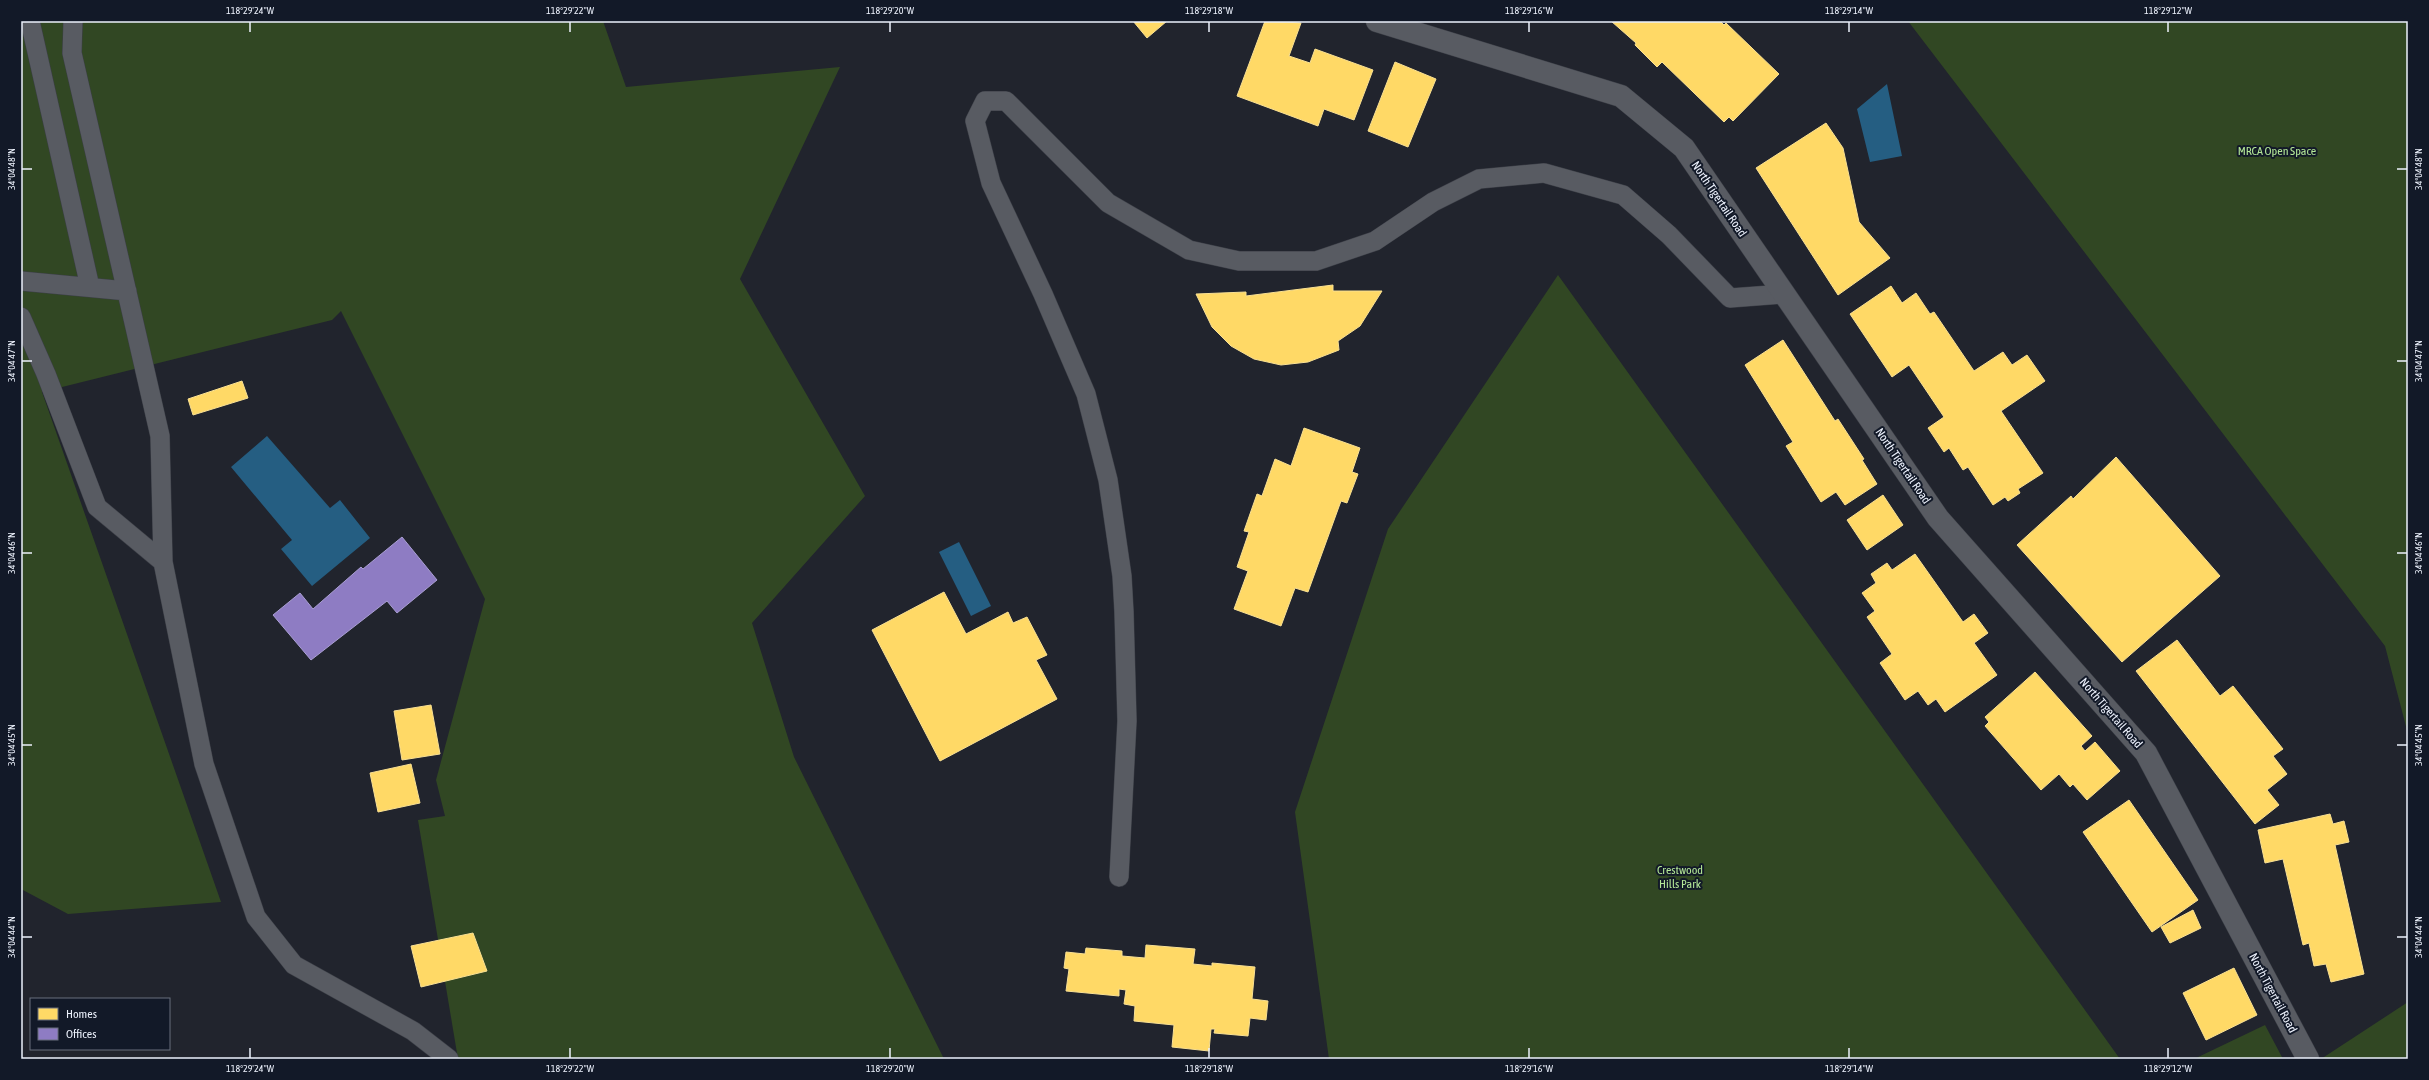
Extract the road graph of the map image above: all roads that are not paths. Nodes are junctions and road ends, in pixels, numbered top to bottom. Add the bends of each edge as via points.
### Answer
1 (30, 21) edge
2 (73, 21) edge
3 (1377, 21) edge
4 (21, 281) edge
5 (90, 287) junction
6 (127, 291) junction
7 (1784, 294) junction
8 (21, 317) edge
9 (163, 562) junction
10 (1119, 877) dead end
11 (449, 1059) edge
12 (2308, 1059) edge

1 - 5 lane
2 - 6 lane via 72,53
3 - 7 street, North Tigertail Road via 1621,96 1684,148
4 - 5 lane
5 - 6 lane
6 - 9 lane via 160,436
7 - 10 lane via 1730,298 1669,235 1623,195 1544,172 1479,179 1433,202 1375,241 1316,261 1239,261 1189,250 1108,203 1006,101 985,101 975,121 991,183 1086,394 1108,480 1122,576 1124,612 1127,721
7 - 12 street, North Tigertail Road via 1938,518 2146,753
8 - 9 lane via 97,506
9 - 11 lane via 204,764 256,916 294,965 413,1031

